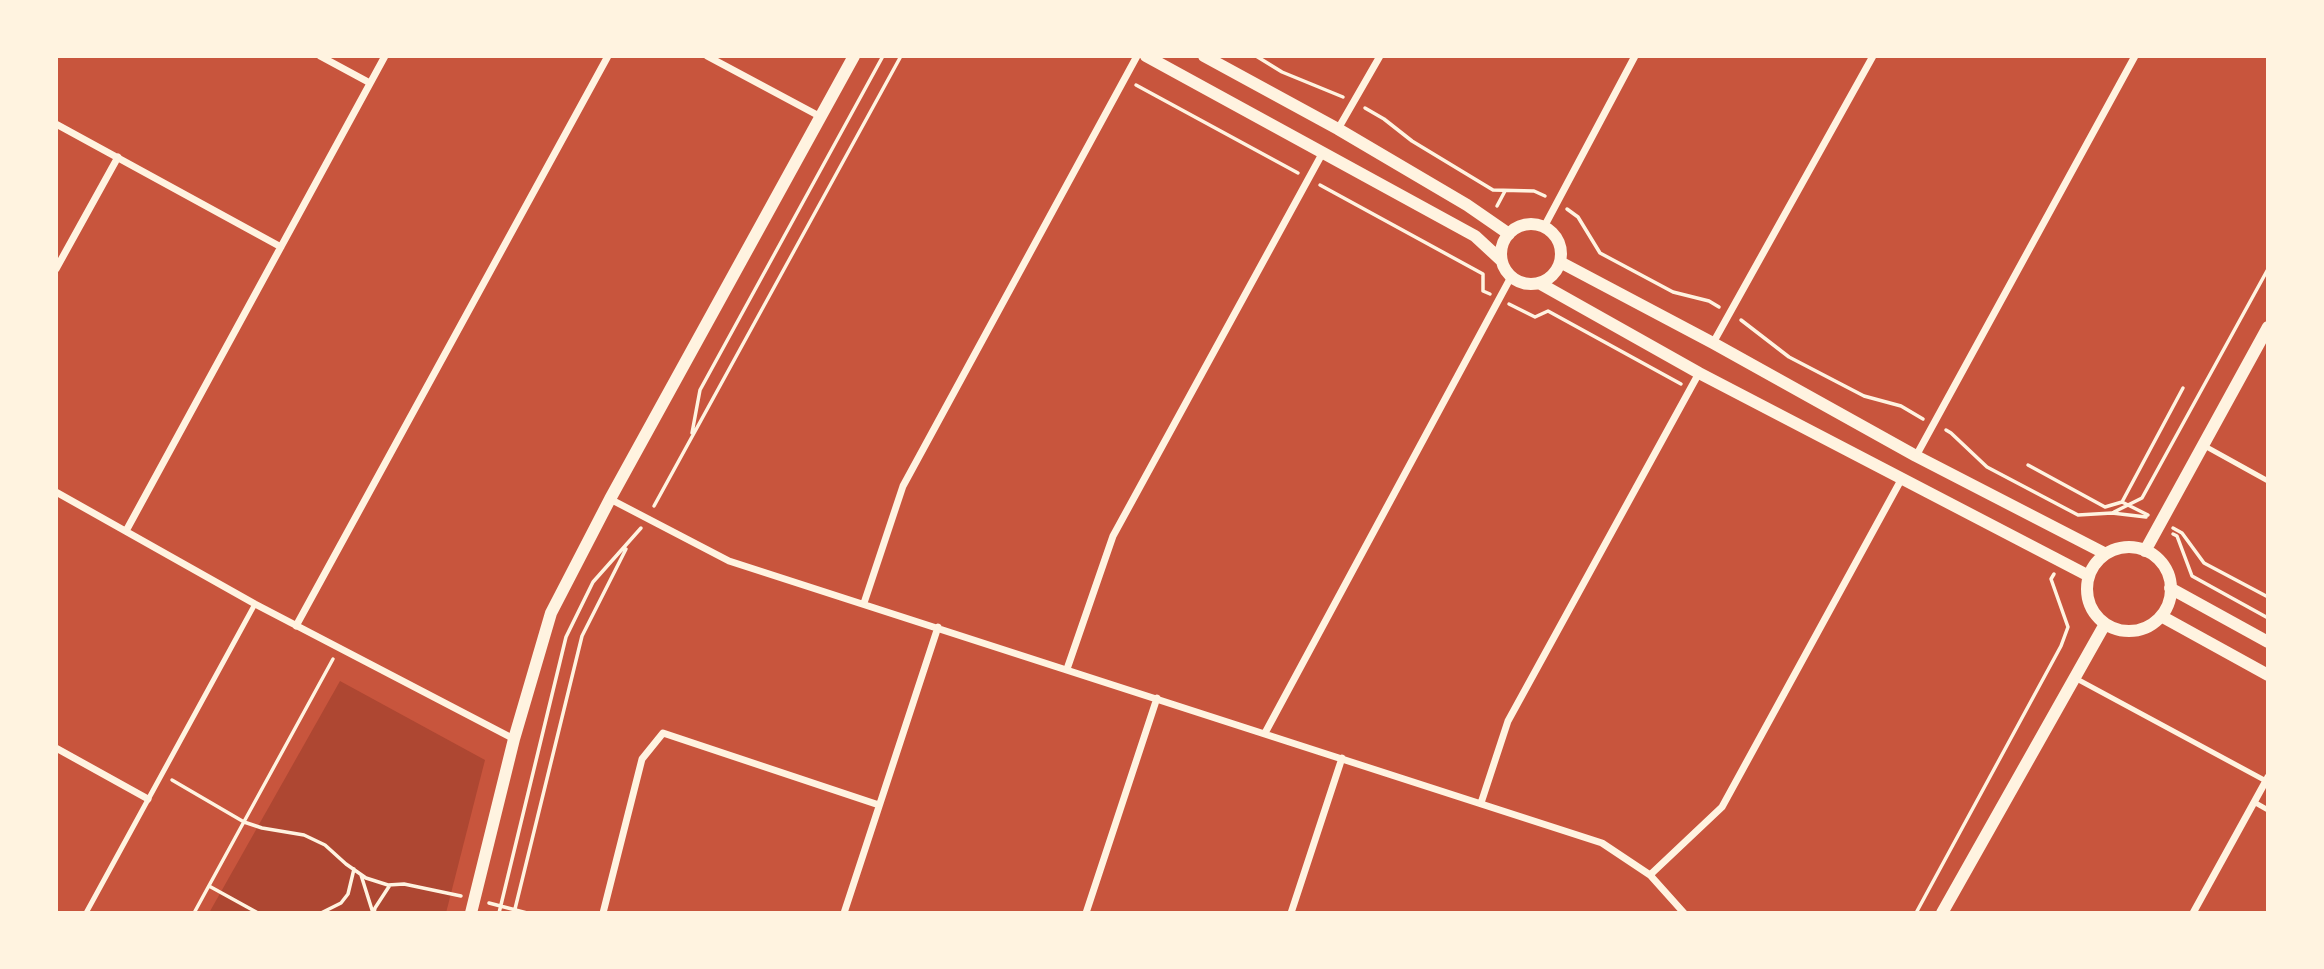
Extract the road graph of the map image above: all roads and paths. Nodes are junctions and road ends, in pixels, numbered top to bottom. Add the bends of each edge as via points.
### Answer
1 (320, 56) edge
2 (385, 56) edge
3 (608, 56) edge
4 (707, 56) edge
5 (854, 56) edge
6 (883, 56) edge
7 (901, 56) edge
8 (1137, 56) edge
9 (1146, 56) edge
10 (1204, 56) edge
11 (1256, 56) edge
12 (1380, 56) edge
13 (1635, 56) edge
14 (1873, 56) edge
15 (2134, 56) edge
16 (370, 83) junction
17 (1354, 102) junction
18 (821, 117) junction
19 (56, 124) edge
20 (1338, 129) junction
21 (1322, 154) junction
22 (118, 157) junction
23 (1557, 202) junction
24 (1544, 227) junction
25 (1509, 234) junction
26 (281, 247) junction
27 (1502, 261) junction
28 (1560, 262) junction
29 (56, 269) edge
30 (2268, 269) edge
31 (1511, 277) junction
32 (1539, 283) junction
33 (1500, 299) junction
34 (1730, 313) junction
35 (2268, 327) edge
36 (1713, 343) junction
37 (1699, 373) junction
38 (2183, 388) dead end
39 (1690, 389) junction
40 (1933, 424) junction
41 (691, 438) junction
42 (2203, 445) junction
43 (1916, 456) junction
44 (1901, 480) junction
45 (2268, 481) edge
46 (56, 492) edge
47 (610, 499) junction
48 (2122, 502) dead end
49 (2112, 513) junction
50 (2078, 515) junction
51 (647, 520) junction
52 (2159, 525) junction
53 (126, 531) junction
54 (2075, 538) junction
55 (628, 544) junction
56 (2145, 551) junction
57 (2106, 554) junction
58 (2062, 561) junction
59 (2089, 576) junction
60 (2170, 588) junction
61 (864, 603) junction
62 (255, 604) junction
63 (2161, 616) junction
64 (2268, 618) edge
65 (2105, 624) junction
66 (296, 626) junction
67 (938, 627) junction
68 (2268, 642) edge
69 (339, 648) junction
70 (1067, 669) junction
71 (2268, 675) edge
72 (2075, 678) junction
73 (1157, 698) junction
74 (1265, 733) junction
75 (514, 739) junction
76 (56, 748) edge
77 (1342, 758) junction
78 (162, 774) junction
79 (2267, 779) edge
80 (148, 799) junction
81 (2254, 802) junction
82 (1481, 803) junction
83 (879, 805) junction
84 (2268, 810) edge
85 (244, 822) junction
86 (354, 869) junction
87 (360, 874) junction
88 (1650, 875) junction
89 (390, 885) junction
90 (209, 886) junction
91 (475, 899) junction
92 (500, 906) junction
93 (514, 911) edge
94 (86, 913) edge
95 (194, 913) edge
96 (258, 913) edge
97 (321, 913) edge
98 (374, 913) edge
99 (471, 913) edge
100 (499, 913) edge
101 (527, 913) edge
102 (605, 913) edge
103 (844, 913) edge
104 (1086, 913) edge
105 (1291, 913) edge
106 (1684, 913) edge
107 (1916, 913) edge
108 (1942, 913) edge
109 (2193, 913) edge

1 - 16 street
2 - 16 street
3 - 66 street
4 - 18 street
5 - 18 street
6 - 41 path via 700,390
7 - 41 path
8 - 61 street via 902,486
9 - 21 street
10 - 20 street
11 - 17 path
12 - 17 street
13 - 23 street
14 - 34 street
15 - 40 street
16 - 26 street
17 - 20 street
17 - 23 path via 1493,190 1534,191
18 - 47 street
19 - 22 street
20 - 25 street
21 - 27 street via 1475,236
21 - 70 street via 1113,536
22 - 26 street
22 - 29 street
23 - 24 street
23 - 34 path via 1578,217 1600,253 1673,292 1709,301
24 - 25 street via 1525,225
24 - 28 street via 1559,241
25 - 27 street
26 - 53 street
27 - 31 street
28 - 32 street via 1556,271
28 - 36 street
30 - 49 path via 2142,498
31 - 32 street
31 - 33 street
32 - 37 street
33 - 39 path via 1535,317 1548,311
33 - 74 street
34 - 36 street
34 - 40 path via 1789,357 1864,396 1901,406
35 - 42 street
36 - 43 street
37 - 39 street
37 - 44 street
38 - 48 path
39 - 82 street via 1508,721
40 - 43 street
40 - 50 path via 1951,433 1987,467
41 - 51 path
42 - 45 lane
42 - 52 street
43 - 54 street
44 - 58 street
44 - 88 street via 1722,807
46 - 53 street
47 - 51 street
47 - 75 street via 551,613
49 - 50 path
49 - 52 path via 2145,516
50 - 54 path
51 - 55 path
51 - 61 street via 729,561
52 - 56 street
52 - 64 path via 2177,536 2192,576
53 - 62 street
54 - 57 street
55 - 92 path via 593,582 566,637
55 - 93 path via 582,636
56 - 57 street via 2132,547
56 - 60 street via 2166,569
57 - 59 street
58 - 59 street
58 - 107 path via 2051,579 2068,627 2061,646
59 - 65 street via 2089,602
60 - 63 street
60 - 68 street
61 - 67 street
62 - 66 street
62 - 78 lane
63 - 65 street via 2145,628 2131,631
63 - 71 street
65 - 72 street
66 - 69 street
67 - 70 street
67 - 83 street
69 - 75 street
69 - 85 path
70 - 73 street
72 - 79 lane
72 - 108 street
73 - 74 street
73 - 104 street
74 - 77 street
75 - 91 street
76 - 80 street
77 - 82 street
77 - 105 street
78 - 80 lane
78 - 85 path
79 - 81 street
80 - 94 lane
81 - 84 lane
81 - 109 street
82 - 88 street via 1602,843
83 - 102 street via 663,733 642,759
83 - 103 street
85 - 86 path via 304,835 325,845
85 - 90 path
86 - 87 path
86 - 97 path via 341,904
87 - 89 path
87 - 98 path
88 - 106 street
89 - 91 path
89 - 98 path
90 - 95 path
90 - 96 path
91 - 92 path
91 - 99 street
92 - 93 path
92 - 100 path
93 - 101 path

